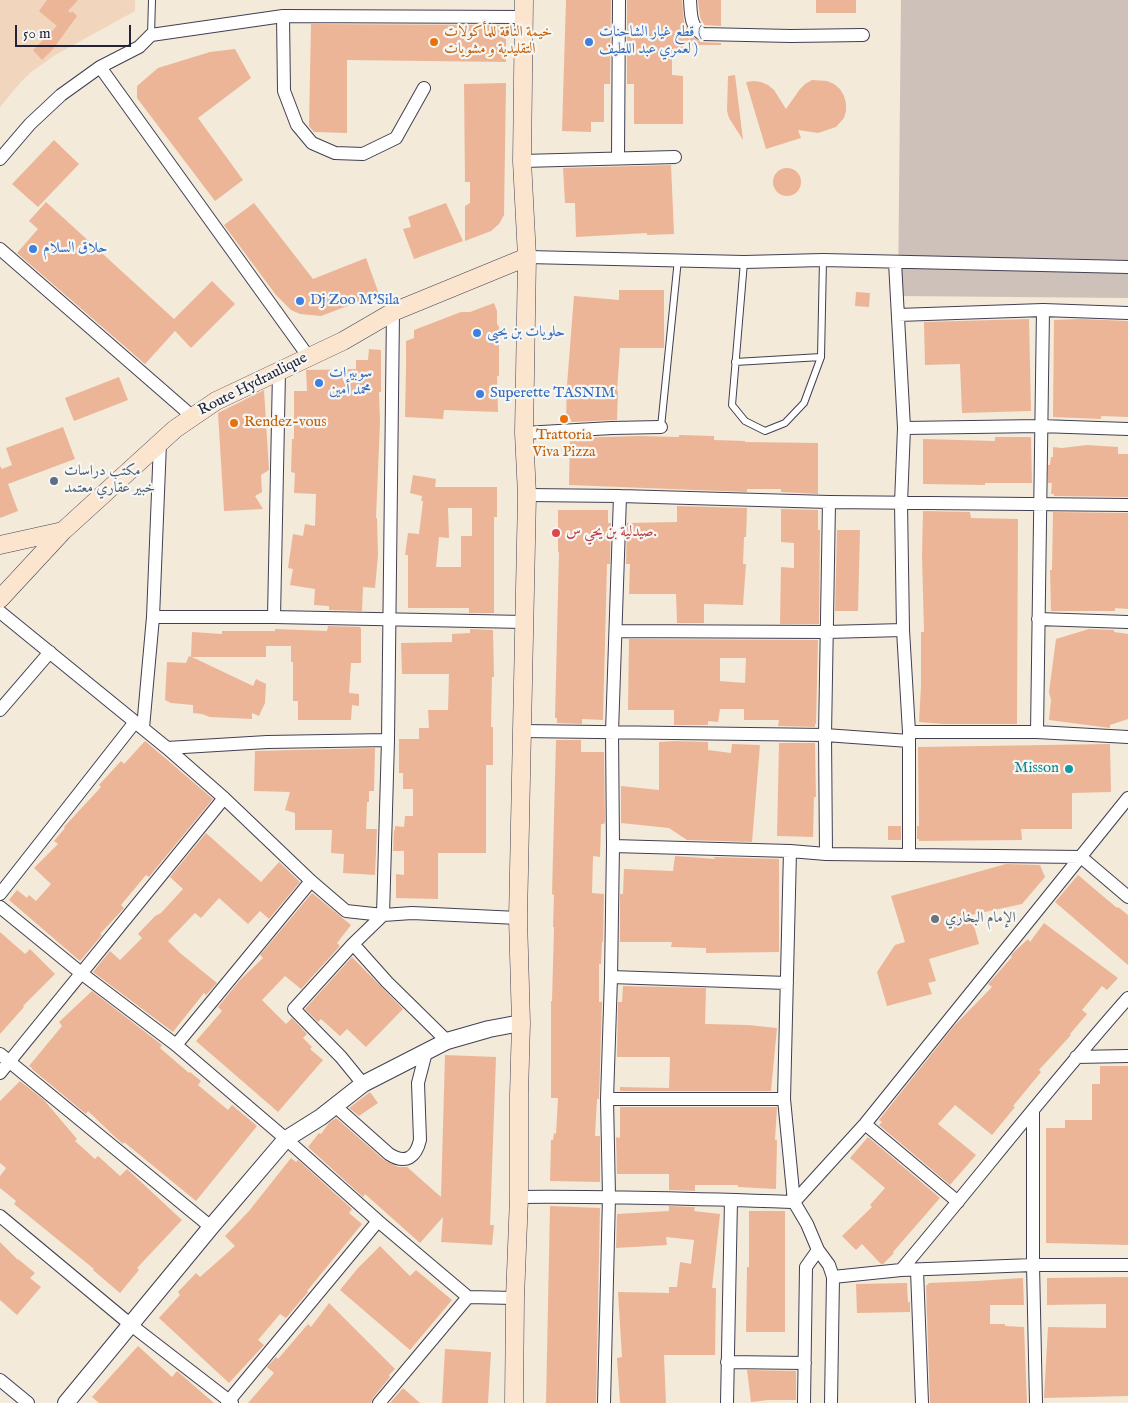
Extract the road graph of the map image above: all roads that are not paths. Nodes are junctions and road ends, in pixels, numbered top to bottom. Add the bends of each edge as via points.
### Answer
1 (152, 0) edge
2 (619, 0) edge
3 (690, 0) edge
4 (524, 9) edge
5 (283, 16) junction
6 (151, 35) junction
7 (863, 35) dead end
8 (100, 67) junction
9 (424, 88) dead end
10 (675, 157) dead end
11 (618, 158) junction
12 (0, 159) edge
13 (522, 161) junction
14 (0, 249) edge
15 (527, 257) junction
16 (678, 260) junction
17 (823, 260) junction
18 (744, 262) junction
19 (895, 262) junction
20 (1128, 267) edge
21 (1043, 310) junction
22 (393, 312) junction
23 (1128, 313) edge
24 (898, 315) junction
25 (308, 356) junction
26 (821, 357) junction
27 (735, 362) junction
28 (279, 372) junction
29 (193, 417) junction
30 (1040, 426) junction
31 (661, 427) joint
32 (904, 428) junction
33 (1128, 429) edge
34 (524, 433) junction
35 (160, 443) junction
36 (527, 496) junction
37 (620, 496) junction
38 (829, 502) junction
39 (901, 503) junction
40 (1040, 505) junction
41 (1128, 505) edge
42 (63, 531) junction
43 (0, 545) edge
44 (0, 599) edge
45 (0, 612) edge
46 (153, 617) junction
47 (274, 617) junction
48 (1038, 619) junction
49 (390, 620) junction
50 (524, 622) junction
51 (1128, 622) edge
52 (903, 630) junction
53 (616, 631) junction
54 (827, 632) junction
55 (50, 652) junction
56 (0, 710) edge
57 (139, 725) junction
58 (522, 731) junction
59 (612, 732) junction
60 (1037, 732) junction
61 (825, 735) junction
62 (909, 737) junction
63 (1128, 737) edge
64 (388, 740) junction
65 (167, 748) junction
66 (224, 798) junction
67 (1128, 798) edge
68 (613, 846) junction
69 (790, 851) junction
70 (826, 854) junction
71 (909, 855) junction
72 (1081, 857) junction
73 (311, 881) junction
74 (0, 894) edge
75 (1128, 897) edge
76 (0, 907) edge
77 (383, 915) junction
78 (518, 918) junction
79 (353, 944) junction
80 (81, 973) junction
81 (611, 977) junction
82 (787, 983) junction
83 (1128, 998) edge
84 (522, 1023) junction
85 (447, 1041) junction
86 (176, 1045) junction
87 (426, 1052) junction
88 (1128, 1056) edge
89 (1076, 1057) junction
90 (5, 1058) edge
91 (0, 1073) edge
92 (363, 1084) junction
93 (608, 1099) junction
94 (784, 1099) junction
95 (335, 1106) junction
96 (1033, 1111) junction
97 (866, 1124) junction
98 (286, 1139) junction
99 (609, 1196) junction
100 (519, 1197) junction
101 (731, 1200) junction
102 (794, 1202) junction
103 (958, 1202) junction
104 (0, 1216) edge
105 (378, 1221) junction
106 (210, 1227) junction
107 (818, 1250) junction
108 (1033, 1265) junction
109 (1128, 1265) edge
110 (901, 1270) junction
111 (917, 1270) junction
112 (833, 1277) junction
113 (468, 1297) junction
114 (516, 1298) junction
115 (131, 1325) junction
116 (727, 1362) junction
117 (805, 1363) junction
118 (0, 1380) edge
119 (229, 1402) edge
120 (28, 1403) edge
121 (66, 1403) edge
122 (379, 1403) edge
123 (514, 1403) edge
124 (604, 1403) edge
125 (727, 1403) edge
126 (804, 1403) edge
127 (831, 1403) edge
128 (922, 1403) edge
129 (1036, 1403) edge

1 - 6 lane
2 - 11 street
3 - 7 street via 693,25 702,34
4 - 5 street
4 - 13 main road
5 - 6 street
5 - 9 street via 284,92 297,124 312,143 334,153 363,154 396,138
6 - 8 street via 139,47
8 - 12 street via 61,95
8 - 25 street
10 - 11 street
11 - 13 street
13 - 15 main road
14 - 29 street
15 - 16 street
15 - 22 main road, Route Hydraulique
15 - 34 main road
16 - 18 street
16 - 31 lane
17 - 18 street
17 - 19 street
17 - 26 lane
18 - 27 lane
19 - 20 street
19 - 24 street
21 - 23 street
21 - 24 street
21 - 30 street
22 - 25 main road, Route Hydraulique via 343,341
22 - 49 street
24 - 32 street
25 - 28 main road, Route Hydraulique
26 - 27 lane
26 - 27 lane via 804,404 785,423 764,431 745,421 732,405
28 - 29 main road, Route Hydraulique via 216,402
28 - 47 street
29 - 35 main road, Route Hydraulique
30 - 32 street
30 - 33 street
30 - 40 street
31 - 34 street
32 - 39 street
34 - 36 main road
35 - 42 main road, Route Hydraulique
35 - 46 street
36 - 37 street
36 - 50 main road
37 - 38 street
37 - 53 street
38 - 39 street
38 - 54 street
39 - 40 street
39 - 52 street
40 - 41 street
40 - 48 street
42 - 43 main road
42 - 44 main road, Route Hydraulique
45 - 55 street
46 - 47 street
46 - 57 street
47 - 49 street
48 - 51 street
48 - 60 street
49 - 50 street
49 - 64 street
50 - 58 main road
52 - 54 street
52 - 62 street
53 - 54 street
53 - 59 street
54 - 61 street
55 - 56 street
55 - 57 street
57 - 65 street
57 - 74 street
58 - 59 street
58 - 78 main road
59 - 61 street
59 - 68 street
60 - 62 street
60 - 63 street
61 - 62 street
61 - 70 street
62 - 71 street
64 - 65 street
64 - 77 street
65 - 66 street
66 - 73 street
66 - 80 street
67 - 72 street
68 - 69 street
68 - 81 street
69 - 70 street
69 - 82 street
70 - 71 street
71 - 72 street
72 - 75 street
72 - 97 street
73 - 77 street via 346,911
73 - 86 street
76 - 80 street
77 - 78 street via 412,913
77 - 79 street
78 - 84 main road
79 - 85 street
79 - 92 street via 294,1009
80 - 86 street
80 - 90 street
81 - 82 street
81 - 93 street
82 - 94 street
83 - 89 street
84 - 85 street
84 - 100 main road
85 - 87 street
86 - 98 street
87 - 92 street
87 - 95 street via 418,1083 420,1140 418,1149 408,1158 396,1159
88 - 89 street
89 - 96 street
90 - 91 street
90 - 106 street
92 - 95 street
93 - 94 street
93 - 99 street
94 - 102 street
95 - 98 street
96 - 103 street
96 - 108 street
97 - 102 street
97 - 103 street
98 - 105 street
98 - 106 street
99 - 100 street
99 - 101 street
99 - 124 street
100 - 114 main road
101 - 102 street
101 - 116 street
102 - 107 street
103 - 110 street
104 - 115 street
105 - 113 street
105 - 119 street
106 - 115 street
107 - 112 street
107 - 117 street via 806,1267
108 - 109 street
108 - 111 street
108 - 129 street
110 - 111 street
110 - 112 street
111 - 128 street
112 - 127 street
113 - 114 street
113 - 122 street
114 - 123 main road
115 - 119 street
115 - 121 street
116 - 117 street
116 - 125 street
117 - 126 street
118 - 120 street

